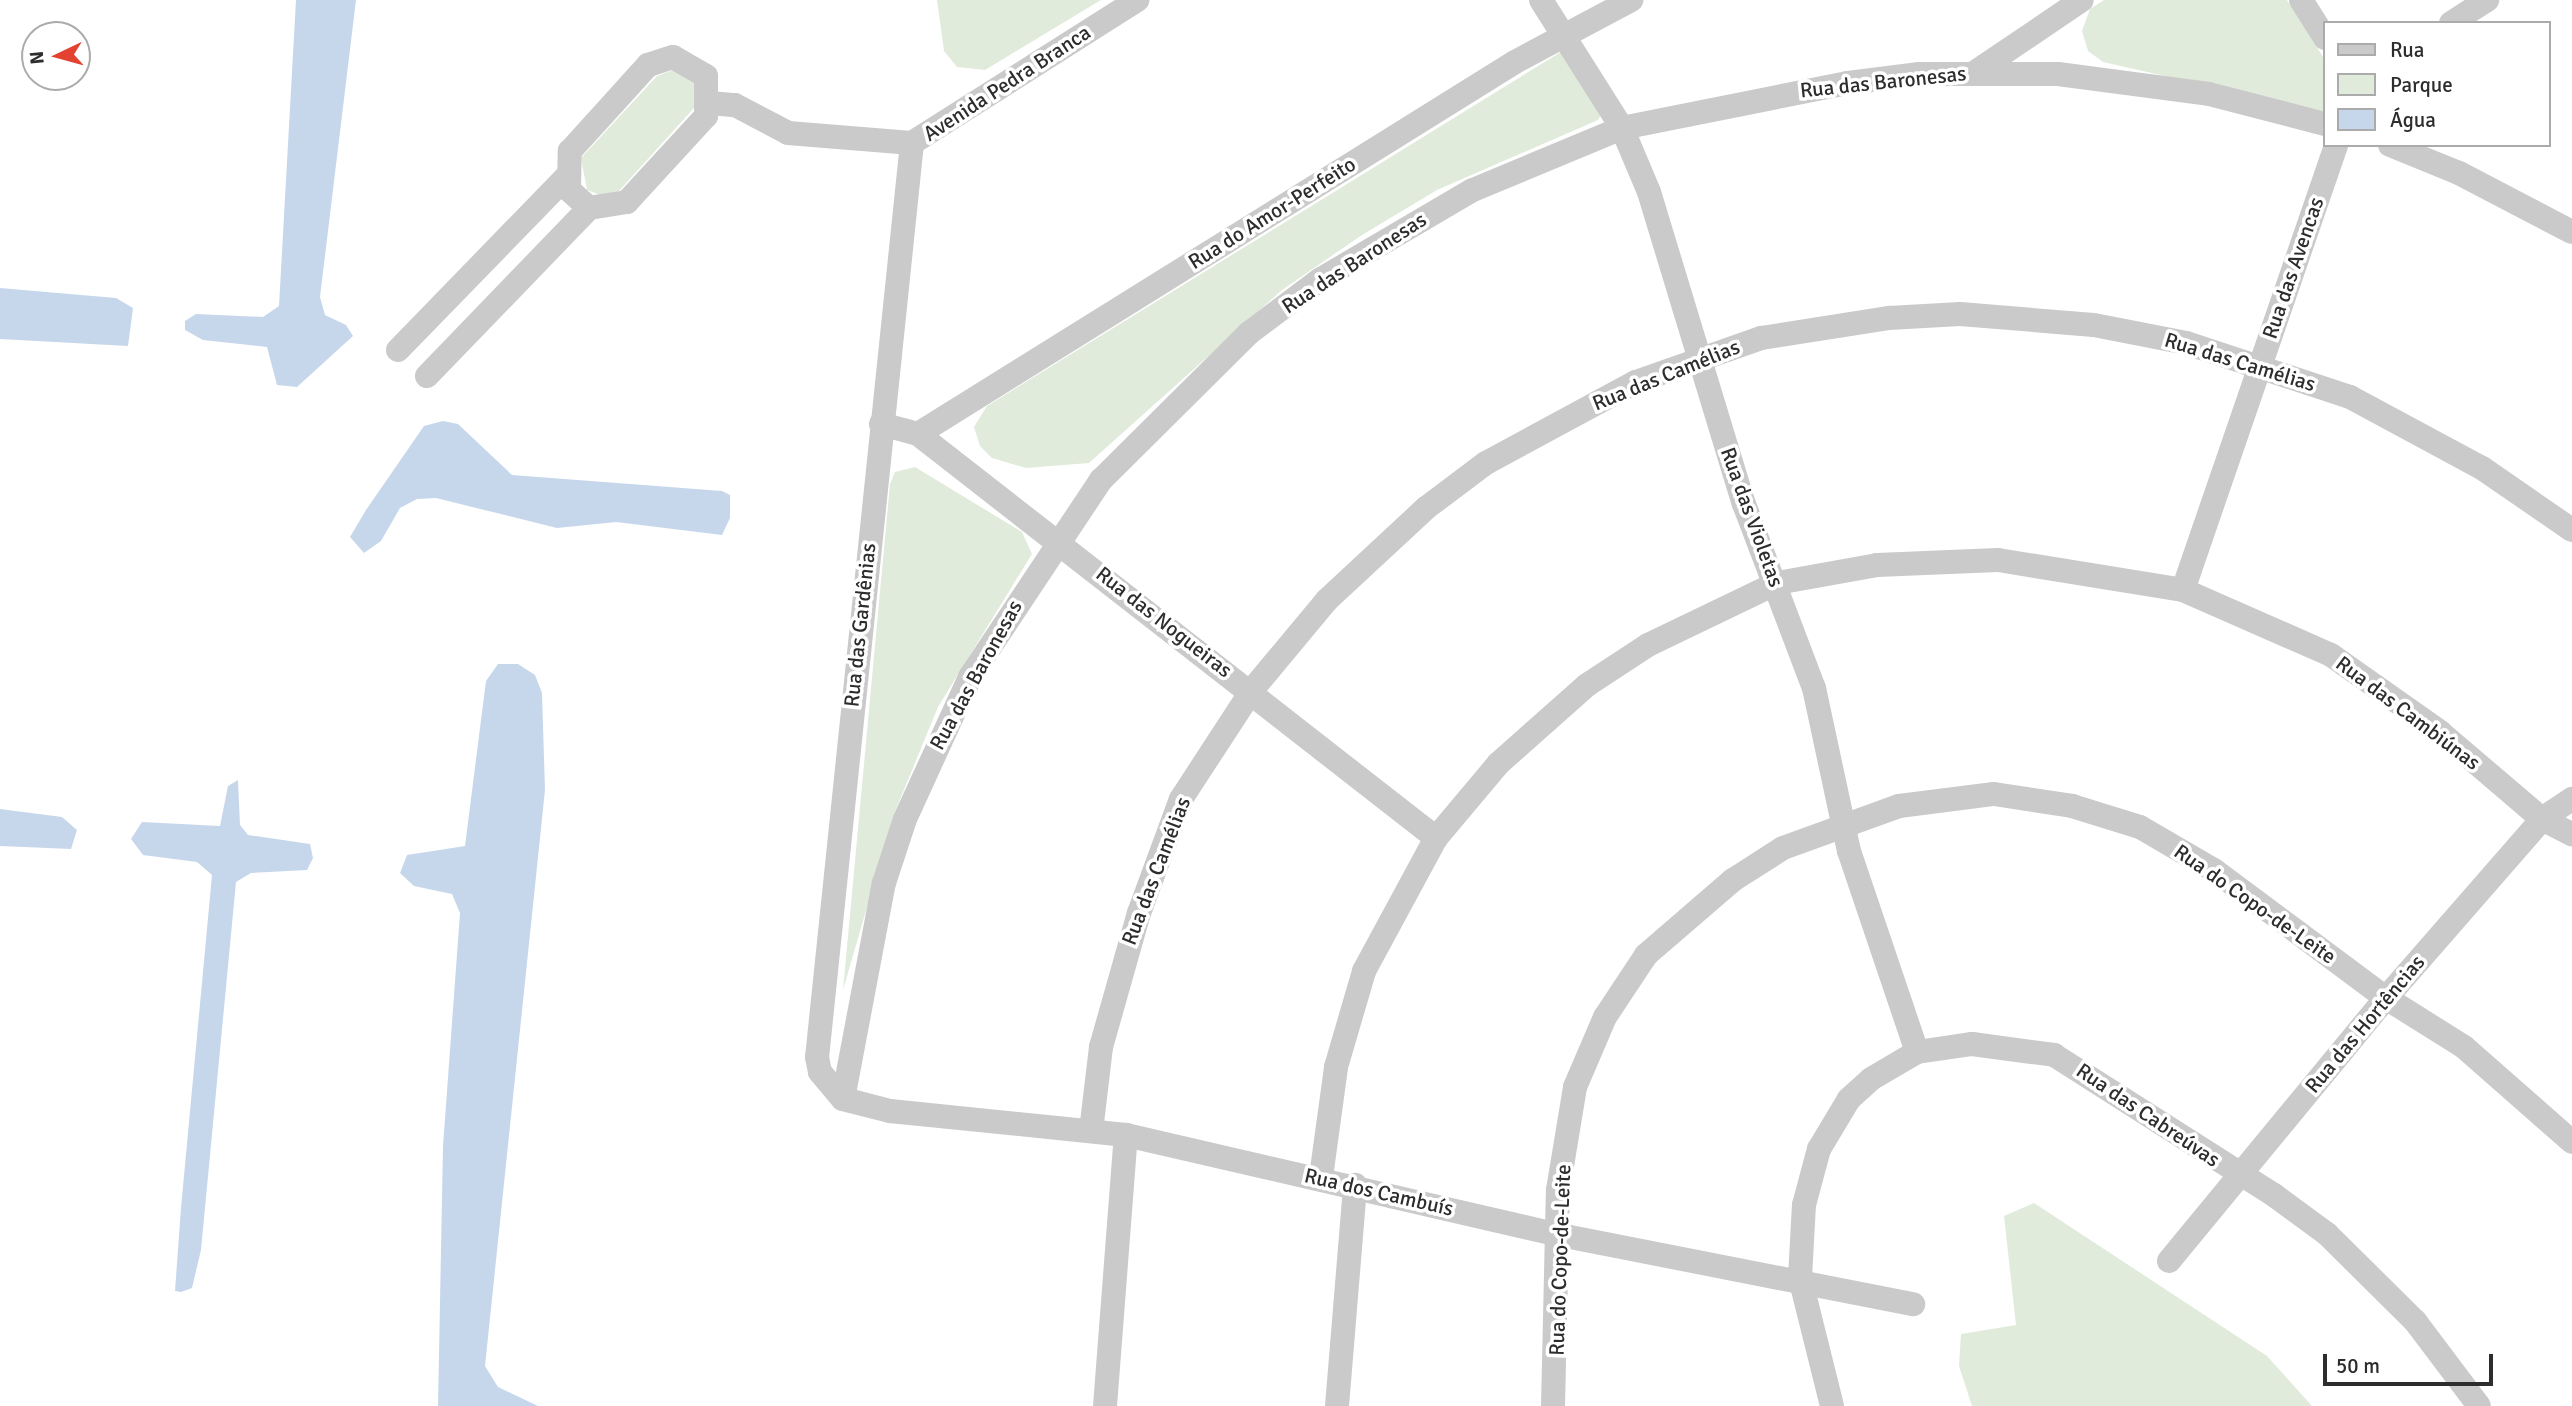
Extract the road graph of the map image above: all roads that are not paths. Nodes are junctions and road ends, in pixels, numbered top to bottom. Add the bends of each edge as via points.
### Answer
1 (1137, 0) edge
2 (1541, 0) edge
3 (1631, 0) edge
4 (2082, 0) edge
5 (2301, 0) edge
6 (2487, 0) edge
7 (2454, 21) edge
8 (2324, 36) edge
9 (1567, 39) junction
10 (1974, 73) junction
11 (710, 103) junction
12 (2324, 124) edge
13 (1622, 128) junction
14 (912, 143) junction
15 (2335, 147) edge
16 (2394, 147) edge
17 (565, 178) junction
18 (589, 208) junction
19 (2571, 230) edge
20 (398, 350) dead end
21 (1699, 358) junction
22 (2260, 364) junction
23 (427, 376) dead end
24 (881, 424) junction
25 (918, 435) junction
26 (2572, 530) edge
27 (1057, 538) junction
28 (1777, 583) junction
29 (2183, 590) junction
30 (1252, 690) junction
31 (2572, 799) edge
32 (2542, 819) junction
33 (1844, 823) junction
34 (2572, 834) edge
35 (1436, 838) junction
36 (2386, 998) junction
37 (1917, 1052) junction
38 (843, 1099) junction
39 (1091, 1131) junction
40 (1126, 1135) junction
41 (2572, 1142) edge
42 (2239, 1174) junction
43 (1321, 1177) junction
44 (1354, 1185) junction
45 (1560, 1235) junction
46 (2169, 1261) dead end
47 (1800, 1279) junction
48 (1913, 1304) dead end
49 (1105, 1406) edge
50 (1336, 1406) edge
51 (1553, 1406) edge
52 (1832, 1406) edge
53 (2479, 1406) edge

1 - 14 street, Avenida Pedra Branca
2 - 9 street, Rua das Violetas
3 - 9 street, Rua do Amor-Perfeito
4 - 10 street
5 - 8 street
6 - 7 street
9 - 13 street, Rua das Violetas
9 - 25 street, Rua do Amor-Perfeito via 1515,61
10 - 12 street, Rua das Baronesas via 2126,80
10 - 13 street, Rua das Baronesas via 1848,83
11 - 14 street via 735,105 788,132
11 - 17 street via 698,66 660,59 570,151
11 - 18 street via 627,202
13 - 21 street, Rua das Violetas via 1649,192
13 - 27 street, Rua das Baronesas via 1473,190 1321,279 1249,333 1169,406
14 - 24 street, Rua das Gardênias
15 - 22 street, Rua das Avencas
16 - 19 street
17 - 18 street
17 - 20 street
18 - 23 street
21 - 22 street, Rua das Camélias via 1827,326 1960,314 2094,325
21 - 28 street, Rua das Violetas
21 - 30 street, Rua das Camélias via 1582,409 1466,478 1364,562
22 - 26 street, Rua das Camélias via 2404,422
22 - 29 street, Rua das Avencas
24 - 25 street, Rua das Nogueiras
24 - 38 street, Rua das Gardênias via 817,1057
25 - 27 street, Rua das Nogueiras
27 - 30 street, Rua das Nogueiras
27 - 38 street, Rua das Baronesas via 970,677 905,819 884,883
28 - 29 street, Rua das Cambiúnas via 1877,565 1998,560
28 - 33 street, Rua das Violetas via 1814,688
28 - 35 street, Rua das Cambiúnas via 1648,645 1587,685 1498,764
29 - 32 street, Rua das Cambiúnas via 2330,655 2440,732
30 - 35 street, Rua das Nogueiras
30 - 39 street, Rua das Camélias via 1181,799 1139,913 1101,1047
31 - 32 street, Rua das Hortências
32 - 34 street, Rua das Cambiúnas
32 - 36 street, Rua das Hortências
33 - 36 street, Rua do Copo-de-Leite via 1899,806 1994,794 2103,814 2214,870
33 - 37 street, Rua das Violetas
33 - 45 street, Rua do Copo-de-Leite via 1783,848 1733,880 1646,955 1605,1017 1575,1087 1558,1190
35 - 43 street, Rua das Cambiúnas via 1361,981 1324,1127
36 - 41 street, Rua do Copo-de-Leite via 2464,1047
36 - 42 street, Rua das Hortências
37 - 42 street, Rua das Cabreúvas via 2004,1044 2054,1055
37 - 47 street, Rua das Cabreúvas via 1850,1099 1819,1149 1804,1205
38 - 39 street, Rua dos Cambuís via 890,1111
39 - 40 street, Rua dos Cambuís
40 - 43 street, Rua dos Cambuís
40 - 49 street
42 - 46 street, Rua das Hortências
42 - 53 street, Rua das Cabreúvas via 2335,1242 2414,1321
43 - 44 street, Rua dos Cambuís
44 - 45 street, Rua dos Cambuís
44 - 50 street
45 - 47 street, Rua dos Cambuís
45 - 51 street, Rua do Copo-de-Leite
47 - 48 street, Rua dos Cambuís
47 - 52 street, Rua das Cabreúvas

